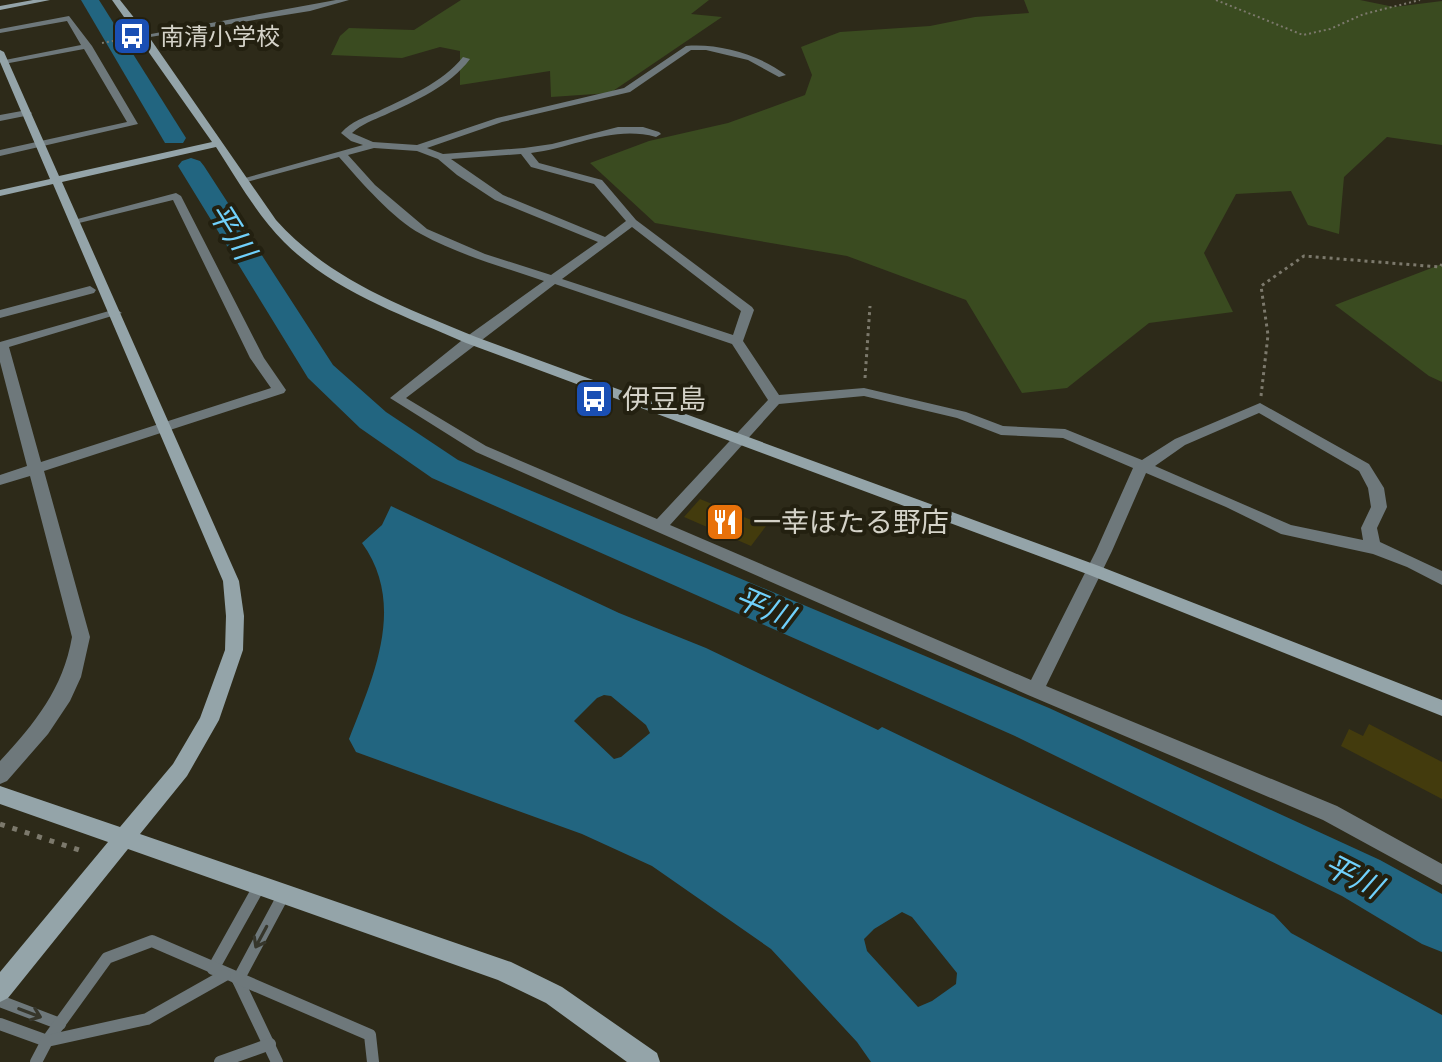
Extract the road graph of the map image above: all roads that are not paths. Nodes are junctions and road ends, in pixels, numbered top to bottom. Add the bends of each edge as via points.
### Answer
1 (46, 0) edge
2 (116, 0) edge
3 (345, 0) edge
4 (0, 8) edge
5 (0, 31) edge
6 (137, 37) junction
7 (92, 45) junction
8 (2, 57) edge
9 (466, 59) dead end
10 (782, 75) dead end
11 (27, 113) junction
12 (0, 118) edge
13 (656, 134) dead end
14 (41, 144) junction
15 (217, 144) junction
16 (374, 145) junction
17 (418, 148) junction
18 (524, 151) junction
19 (0, 153) edge
20 (341, 153) junction
21 (442, 157) junction
22 (57, 180) junction
23 (243, 180) junction
24 (0, 193) edge
25 (75, 221) junction
26 (632, 222) junction
27 (606, 241) junction
28 (553, 279) junction
29 (90, 290) dead end
30 (116, 313) junction
31 (0, 314) edge
32 (471, 340) junction
33 (737, 341) junction
34 (1, 346) edge
35 (775, 400) junction
36 (165, 427) junction
37 (739, 438) junction
38 (36, 468) junction
39 (1141, 468) junction
40 (0, 480) edge
41 (659, 527) junction
42 (1376, 549) junction
43 (1093, 570) junction
44 (1442, 579) edge
45 (1035, 690) junction
46 (1442, 708) edge
47 (0, 775) edge
48 (0, 795) edge
49 (124, 838) junction
50 (1442, 875) edge
51 (260, 885) junction
52 (284, 894) junction
53 (225, 975) junction
54 (0, 990) edge
55 (0, 1001) edge
56 (0, 1024) edge
57 (60, 1024) junction
58 (47, 1041) junction
59 (270, 1044) junction
60 (36, 1062) edge
61 (220, 1062) edge
62 (277, 1062) edge
63 (373, 1062) edge
64 (648, 1062) edge

1 - 4 street
2 - 6 street
3 - 6 street
5 - 7 street via 69,18
6 - 15 street
7 - 8 street
7 - 14 street via 133,124
8 - 11 street
9 - 16 street via 444,80 346,133
10 - 17 street via 739,55 689,48 627,90 500,120
11 - 12 street
11 - 14 street
13 - 18 street via 613,128
14 - 19 street
14 - 22 street
15 - 22 street
15 - 23 street
16 - 17 street
16 - 20 street
17 - 21 street
18 - 21 street
18 - 26 street via 535,165 598,182
20 - 23 street
20 - 28 street via 379,195 423,231
21 - 27 street via 468,181 506,203
22 - 24 street
22 - 25 street
23 - 32 street via 279,231 325,271
25 - 30 street
25 - 36 street via 176,196 257,358 279,390
26 - 27 street
26 - 33 street via 748,310
27 - 28 street
28 - 32 street
28 - 33 street
29 - 31 street
30 - 34 street
30 - 36 street
32 - 37 street
32 - 41 street via 397,398 481,449
33 - 35 street
34 - 38 street
35 - 37 street
35 - 39 street via 864,392 1001,430 1065,434
36 - 38 street
36 - 49 street via 231,581 234,650 195,745
37 - 41 street
37 - 43 street
38 - 40 street
38 - 47 street via 78,616 79,664 67,693
39 - 42 street via 1287,530
39 - 42 street via 1180,442 1260,407 1364,468 1376,488 1379,507 1368,524
39 - 43 street
41 - 45 street
42 - 44 street
43 - 45 street
43 - 46 street
45 - 50 street via 1330,813
48 - 49 street
49 - 51 street
49 - 54 street
51 - 52 street
51 - 53 lane
52 -> 53 lane
52 - 64 street via 503,970 554,995
53 - 57 lane via 152,941 107,958
53 - 58 lane via 147,1019
53 - 59 lane
53 - 63 lane via 370,1035
55 -> 57 lane
56 - 58 lane
57 - 58 lane
58 - 60 lane
59 - 61 lane
59 - 62 lane

